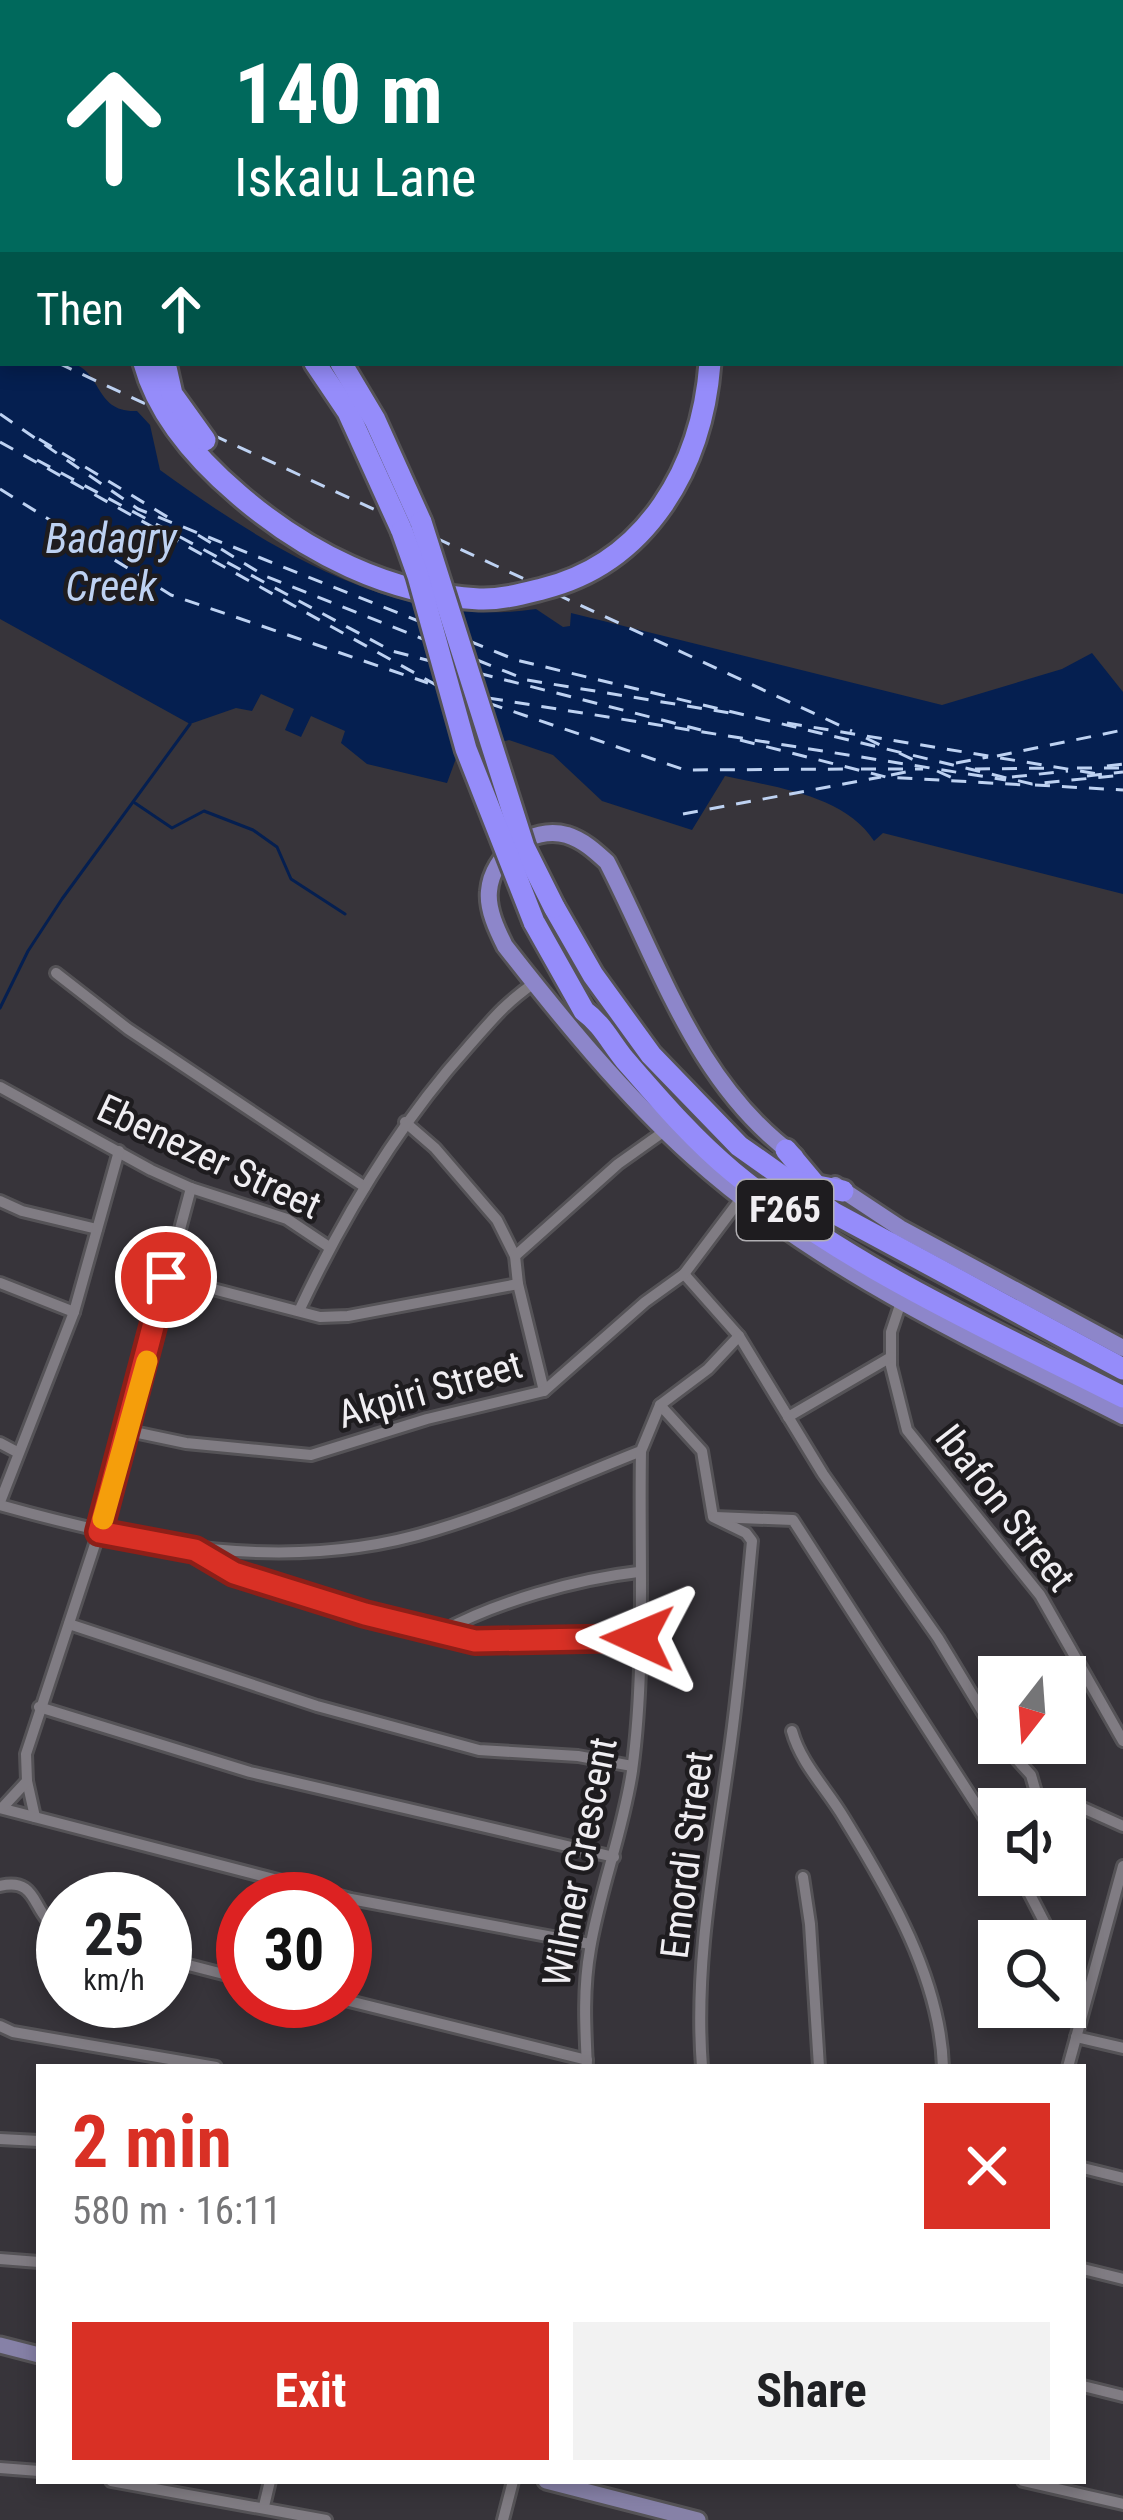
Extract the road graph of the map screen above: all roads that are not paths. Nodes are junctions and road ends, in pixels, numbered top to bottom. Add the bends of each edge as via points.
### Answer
1 (145, 366) edge
2 (166, 366) edge
3 (317, 366) edge
4 (343, 366) edge
5 (694, 366) edge
6 (710, 366) edge
7 (411, 527) junction
8 (56, 973) dead end
9 (533, 983) junction
10 (0, 1087) edge
11 (405, 1122) junction
12 (665, 1130) junction
13 (786, 1150) junction
14 (119, 1151) junction
15 (767, 1168) junction
16 (365, 1186) junction
17 (816, 1186) junction
18 (191, 1188) junction
19 (843, 1191) junction
20 (743, 1196) junction
21 (0, 1201) edge
22 (834, 1213) junction
23 (784, 1218) junction
24 (97, 1229) junction
25 (328, 1247) junction
26 (515, 1256) junction
27 (844, 1256) junction
28 (684, 1274) junction
29 (166, 1277) junction
30 (0, 1282) edge
31 (518, 1284) junction
32 (902, 1299) junction
33 (299, 1311) junction
34 (74, 1312) junction
35 (739, 1336) junction
36 (1123, 1348) edge
37 (891, 1358) junction
38 (1123, 1369) edge
39 (544, 1391) junction
40 (1123, 1397) edge
41 (660, 1405) junction
42 (1123, 1416) edge
43 (788, 1417) junction
44 (129, 1431) junction
45 (0, 1442) edge
46 (641, 1451) junction
47 (16, 1452) junction
48 (0, 1503) edge
49 (712, 1517) junction
50 (99, 1532) junction
51 (195, 1550) junction
52 (638, 1572) junction
53 (69, 1624) junction
54 (440, 1632) junction
55 (638, 1638) junction
56 (978, 1704) edge
57 (39, 1707) junction
58 (792, 1731) dead end
59 (1123, 1741) edge
60 (632, 1766) junction
61 (26, 1781) junction
62 (978, 1807) edge
63 (1, 1808) edge
64 (1086, 1809) edge
65 (35, 1817) junction
66 (1123, 1826) edge
67 (614, 1857) junction
68 (1123, 1866) edge
69 (802, 1877) dead end
70 (0, 1886) edge
71 (36, 1902) edge
72 (590, 1944) junction
73 (372, 2007) edge
74 (0, 2026) edge
75 (1077, 2028) edge
76 (1078, 2031) junction
77 (1123, 2048) edge
78 (198, 2064) edge
79 (587, 2064) edge
80 (702, 2064) edge
81 (819, 2064) edge
82 (943, 2064) edge
83 (1069, 2064) edge
84 (0, 2139) edge
85 (36, 2141) edge
86 (1086, 2169) edge
87 (1123, 2177) edge
88 (0, 2259) edge
89 (36, 2262) edge
90 (1086, 2270) edge
91 (1123, 2279) edge
92 (0, 2345) edge
93 (36, 2354) edge
94 (1086, 2387) edge
95 (1123, 2396) edge
96 (0, 2468) edge
97 (36, 2471) edge
98 (129, 2484) edge
99 (269, 2484) edge
100 (512, 2484) edge
101 (557, 2484) edge
102 (1036, 2484) edge
103 (1123, 2504) edge
104 (264, 2506) junction
105 (326, 2520) edge
106 (503, 2520) edge
107 (698, 2520) edge

1 - 6 highway via 174,424 214,475 259,513 357,570 479,599 591,571 653,522 694,446
2 - 5 highway via 172,394 194,427 234,476 280,512 365,560 482,585 577,563 644,513 678,452
3 - 7 highway, F265
4 - 7 highway, F265 via 375,420
7 - 15 highway, F265, bridge via 524,847 554,907 651,1055
7 - 23 highway, F265, bridge via 466,749 535,922 584,1012 706,1149
8 - 16 street
9 - 11 street via 499,1008
9 - 12 main road
9 - 13 main road via 495,927 492,876 511,848 539,836 569,836 607,862 694,1042 754,1125
10 - 14 street, Ebenezer Street
11 - 16 street
11 - 26 street via 496,1220
12 - 20 main road
12 - 26 street
13 - 17 highway
13 - 19 main road
14 - 18 street, Ebenezer Street
14 - 24 street
15 - 17 highway
15 - 22 highway, F265
16 - 25 street
17 - 19 highway
17 - 22 highway
18 - 25 street, Ebenezer Street via 287,1219
18 - 29 street
19 - 36 main road
20 - 23 main road
20 - 28 street, Akpiri Street
21 - 24 street
22 - 38 highway, F265
23 - 27 highway, F265
23 - 27 highway
24 - 34 street
25 - 33 street
26 - 31 street
27 - 32 main road
27 - 40 highway, F265
28 - 35 street
28 - 39 street, Akpiri Street
29 - 33 street
29 - 44 street
30 - 34 street
31 - 33 street via 348,1316
31 - 39 street
32 - 37 street, Ibafon Street
32 - 42 main road
34 - 47 street
35 - 41 street
35 - 43 street
37 - 43 street
37 - 59 street, Ibafon Street via 907,1430 1040,1595
39 - 44 street, Akpiri Street via 311,1455
41 - 46 street
41 - 49 street via 702,1451
43 - 56 street
44 - 50 street
45 - 47 street
46 - 51 street via 432,1532 309,1553
46 - 52 street, Wilmer Crescent
47 - 48 street
48 - 50 street
49 - 62 street via 793,1520
49 - 80 street, Emordi Street via 752,1541 708,1895
50 - 51 street
50 - 53 street
51 - 54 street via 234,1573
52 - 54 street via 468,1617
52 - 55 street, Wilmer Crescent
53 - 57 street
53 - 60 street via 478,1750
54 - 55 street via 482,1642
55 - 60 street, Wilmer Crescent
57 - 61 street
57 - 67 street via 250,1772
58 - 82 street via 916,1953
60 - 67 street, Wilmer Crescent
61 - 63 street
61 - 65 street
63 - 65 street
64 - 66 street
65 - 72 street via 351,1899
67 - 72 street, Wilmer Crescent
68 - 76 street
69 - 81 street
70 - 71 street via 29,1890
72 - 79 street, Wilmer Crescent
73 - 79 street
74 - 78 street
75 - 76 street
76 - 77 street
76 - 83 street
84 - 85 street
86 - 87 street
88 - 89 street
90 - 91 street
92 - 93 main road
94 - 95 street
96 - 97 street
98 - 104 street
99 - 104 street
100 - 106 street
101 - 107 main road
102 - 103 street
104 - 105 street

